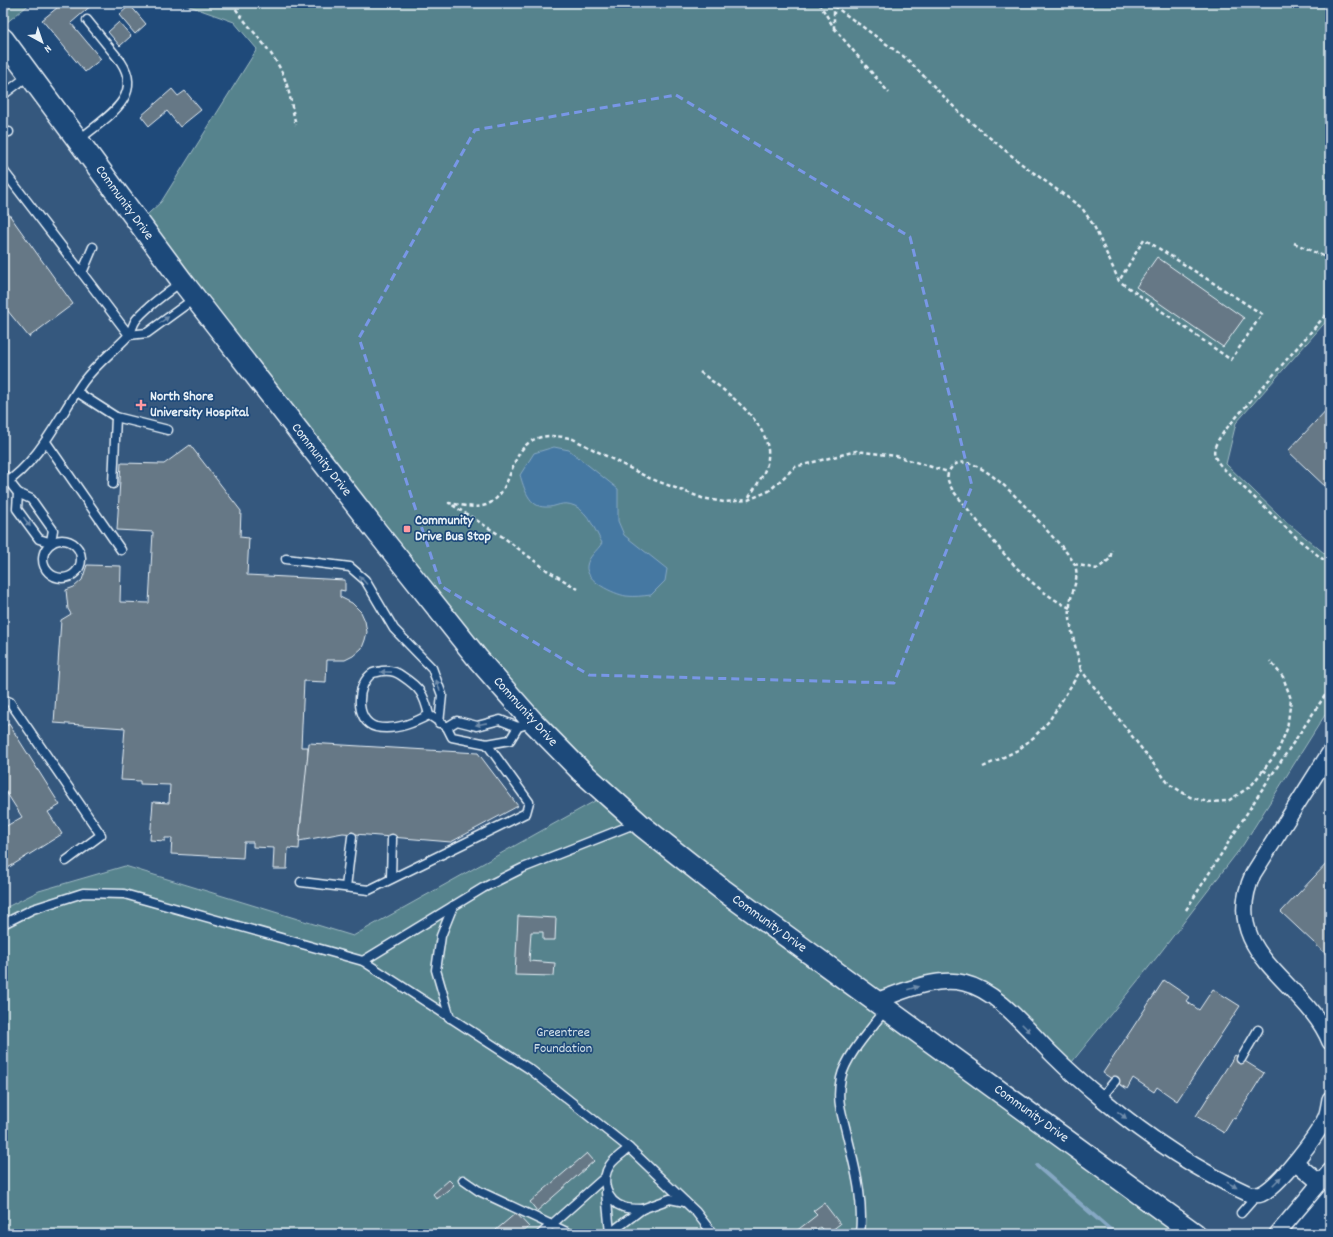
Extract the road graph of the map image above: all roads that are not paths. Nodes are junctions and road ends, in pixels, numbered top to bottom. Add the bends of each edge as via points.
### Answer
1 (87, 20) dead end
2 (3, 39) edge
3 (29, 74) junction
4 (3, 95) edge
5 (78, 140) junction
6 (3, 170) edge
7 (93, 246) dead end
8 (82, 273) junction
9 (182, 281) junction
10 (195, 297) junction
11 (129, 335) junction
12 (77, 392) junction
13 (116, 417) junction
14 (168, 430) dead end
15 (46, 442) junction
16 (3, 474) edge
17 (6, 483) edge
18 (113, 484) dead end
19 (18, 493) junction
20 (51, 542) junction
21 (121, 550) dead end
22 (286, 558) dead end
23 (3, 699) edge
24 (429, 715) junction
25 (439, 723) junction
26 (526, 725) junction
27 (447, 727) junction
28 (487, 744) junction
29 (1330, 752) edge
30 (638, 822) junction
31 (352, 837) dead end
32 (392, 839) dead end
33 (66, 861) dead end
34 (391, 878) junction
35 (301, 882) dead end
36 (346, 887) junction
37 (453, 906) junction
38 (33, 909) junction
39 (3, 917) edge
40 (3, 924) edge
41 (364, 961) junction
42 (881, 1005) junction
43 (450, 1018) junction
44 (1258, 1030) dead end
45 (1330, 1042) edge
46 (1241, 1059) dead end
47 (1115, 1081) dead end
48 (1101, 1098) junction
49 (1330, 1099) edge
50 (629, 1148) junction
51 (1295, 1162) junction
52 (1330, 1171) edge
53 (604, 1178) junction
54 (463, 1180) dead end
55 (1320, 1183) junction
56 (606, 1191) junction
57 (1257, 1195) junction
58 (686, 1203) junction
59 (642, 1209) junction
60 (1241, 1213) dead end
61 (551, 1225) junction
62 (609, 1233) edge
63 (541, 1234) edge
64 (571, 1234) edge
65 (713, 1234) edge
66 (860, 1234) edge
67 (1195, 1234) edge
68 (1277, 1234) edge

1 - 5 lane via 126,69 130,84 123,102
2 - 3 main road, Community Drive
3 - 4 lane
3 - 5 main road, Community Drive
5 - 9 main road, Community Drive
6 - 8 lane
7 - 8 lane
8 - 11 lane
9 - 10 main road, Community Drive
9 - 11 lane via 135,321
11 -> 10 lane via 147,333
10 - 26 main road, Community Drive via 478,659
11 - 12 lane via 101,360
12 - 13 lane
12 - 15 lane
13 - 14 lane
13 - 18 lane
15 - 17 lane
15 - 21 lane
16 - 17 lane
17 - 19 lane
19 - 20 lane via 31,499 53,530
19 -> 20 lane via 17,509 39,539
20 - 20 lane via 43,558 45,569 54,577 73,575 80,565 81,558 76,546 65,540
25 -> 22 lane via 442,695 432,668 394,629 365,580 350,567
23 - 33 lane via 10,702 101,835
24 -> 24 lane via 424,697 399,674 387,670 373,673 364,682 359,704 364,718 375,726 391,727 416,722
24 - 25 lane
25 - 27 lane
26 -> 27 lane via 500,720 477,726 457,721
26 - 28 lane via 510,740
26 - 30 main road, Community Drive
27 - 28 lane via 452,738
28 - 34 lane via 529,802 526,813
29 - 45 street via 1253,874 1243,907 1246,928 1253,944 1276,975 1302,1000 1324,1027
30 - 37 lane via 523,868
30 - 42 main road, Community Drive via 723,890
31 - 36 lane
32 - 34 lane
34 - 36 lane via 369,890
35 - 36 lane
37 - 41 lane
37 - 43 lane via 441,936 436,970
38 - 39 lane
38 - 40 lane
38 - 41 lane via 83,893 124,894
41 - 43 lane
42 -> 48 street via 929,984 962,982 979,987 1000,1002 1056,1058
42 - 66 lane via 841,1077 839,1107 860,1189
42 - 67 main road, Community Drive
43 - 50 lane via 531,1070
44 - 46 lane
47 - 48 lane
48 -> 57 street via 1177,1155 1237,1188
49 - 51 street via 1326,1116
50 - 53 lane via 610,1165
50 - 58 lane
51 - 55 street
57 -> 51 street via 1275,1184
52 - 55 street
53 - 56 lane
53 - 61 lane
54 - 61 lane via 479,1191
55 - 68 street
56 - 59 lane via 614,1202 623,1207
56 - 62 lane
57 - 60 lane
58 - 59 lane via 670,1199
58 - 65 lane
59 - 62 lane
61 - 63 lane
61 - 64 lane

